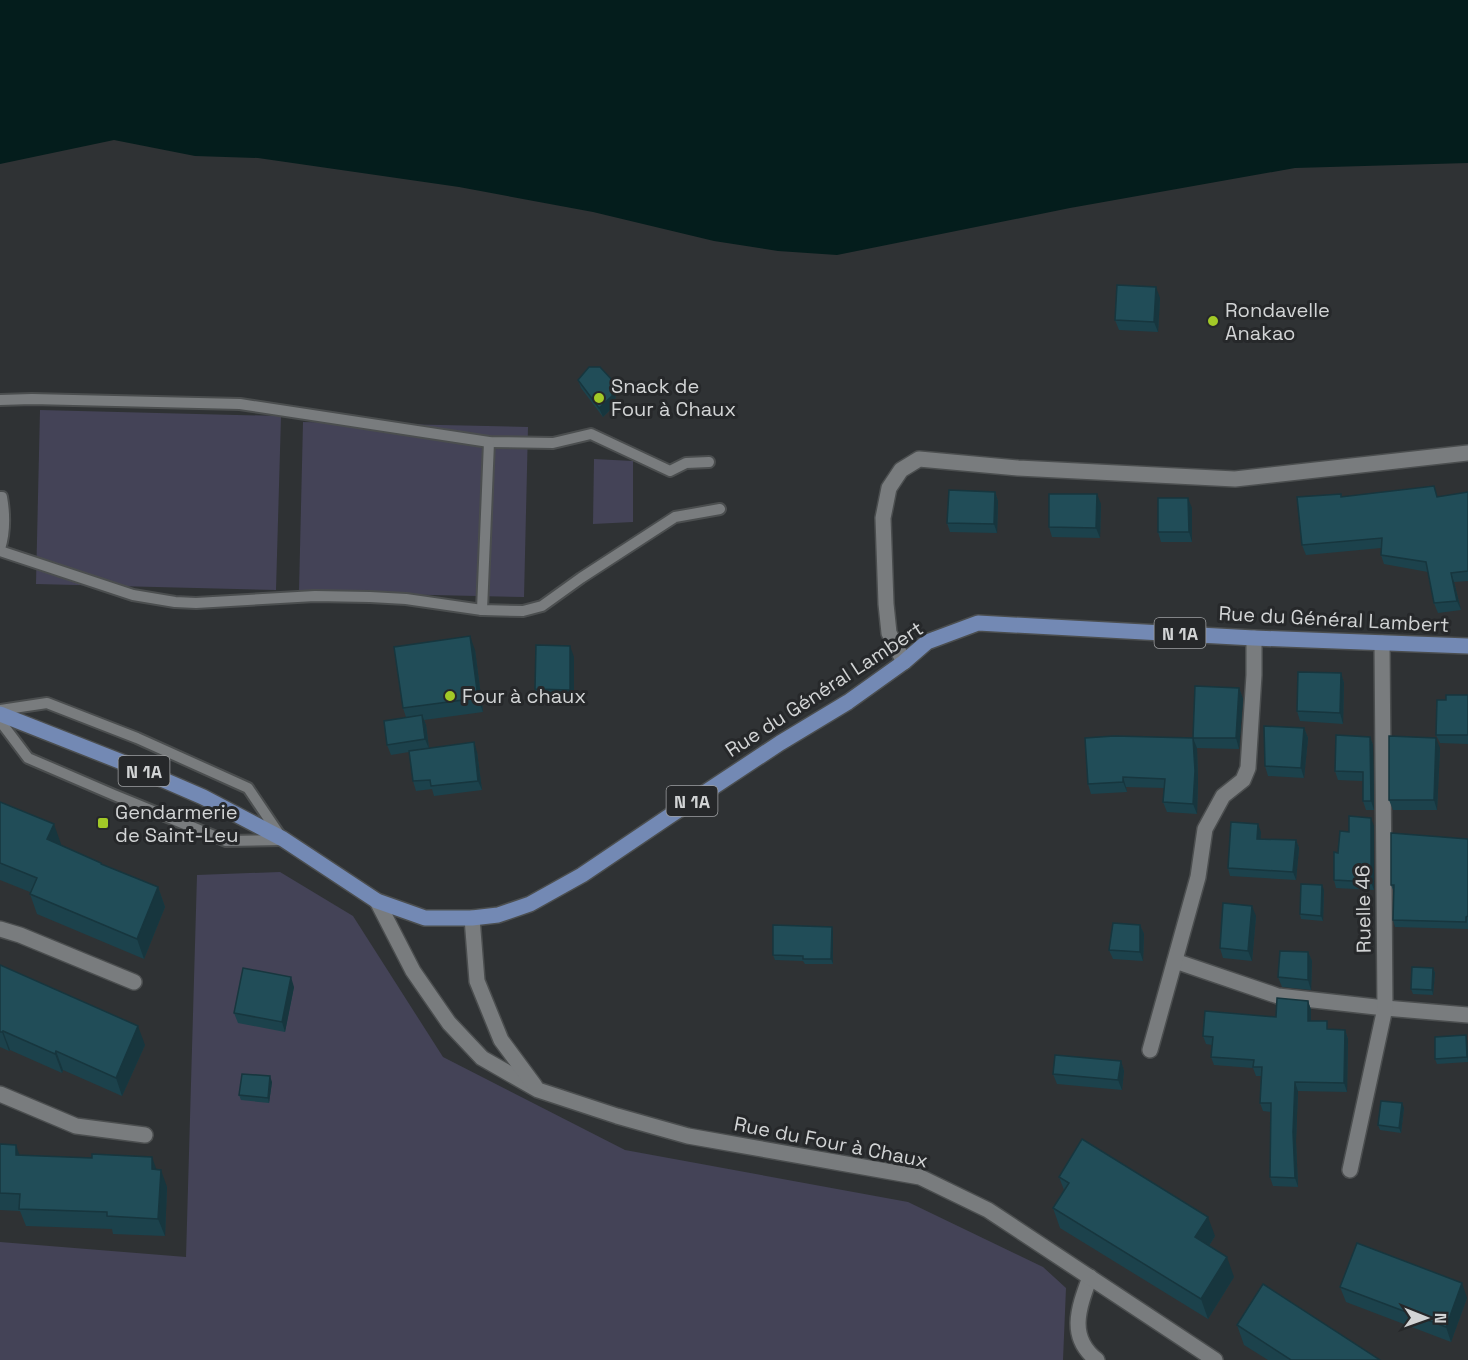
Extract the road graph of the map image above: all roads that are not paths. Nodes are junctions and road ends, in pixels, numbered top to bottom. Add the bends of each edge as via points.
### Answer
1 (0, 400) edge
2 (489, 442) junction
3 (1468, 453) edge
4 (709, 462) dead end
5 (0, 497) edge
6 (720, 509) dead end
7 (0, 550) edge
8 (482, 610) junction
9 (1254, 638) junction
10 (1382, 643) junction
11 (1468, 646) edge
12 (904, 662) junction
13 (0, 712) edge
14 (0, 721) edge
15 (283, 840) junction
16 (377, 901) junction
17 (472, 918) junction
18 (0, 929) edge
19 (1175, 961) junction
20 (134, 982) dead end
21 (1385, 1008) junction
22 (1468, 1015) edge
23 (1150, 1050) dead end
24 (538, 1090) junction
25 (0, 1094) edge
26 (146, 1136) dead end
27 (1350, 1170) dead end
28 (1090, 1277) junction
29 (1097, 1360) edge
30 (1215, 1360) edge

1 - 2 lane via 240,404
2 - 4 lane via 553,442 591,434 670,471 686,463
2 - 8 lane
3 - 12 street via 1235,479 919,459 901,470 889,488 883,518 889,633
5 - 7 lane via 4,509
6 - 8 lane via 675,517 542,606 524,611
7 - 8 lane via 133,595 175,602 370,597
9 - 10 main road, Rue du Général Lambert / N 1A
9 - 12 main road, Rue du Général Lambert / N 1A via 978,623 927,642
9 - 19 street via 1248,768 1243,780 1223,796 1205,829 1198,877
10 - 11 main road, Rue du Général Lambert / N 1A
10 - 21 street, Ruelle 46
12 - 17 main road, Rue du Général Lambert / N 1A via 582,875 530,904 498,915
13 - 15 main road, Rue du Général Lambert / N 1A via 202,796
13 - 15 lane via 47,703 238,783 248,788
14 - 15 lane via 28,758 114,795 226,841
15 - 16 main road, Rue du Général Lambert / N 1A
16 - 17 main road, Rue du Général Lambert / N 1A via 425,918
16 - 24 street, Rue du Four à Chaux via 413,971 449,1023 482,1058
17 - 24 street via 477,981 501,1040
18 - 20 street
19 - 21 street via 1278,996
19 - 23 street
21 - 22 street
21 - 27 street, Ruelle 46
24 - 28 street, Rue du Four à Chaux via 688,1136 920,1177 988,1210
25 - 26 street via 76,1126
28 - 29 street via 1078,1327 1081,1342
28 - 30 street, Rue du Four à Chaux

